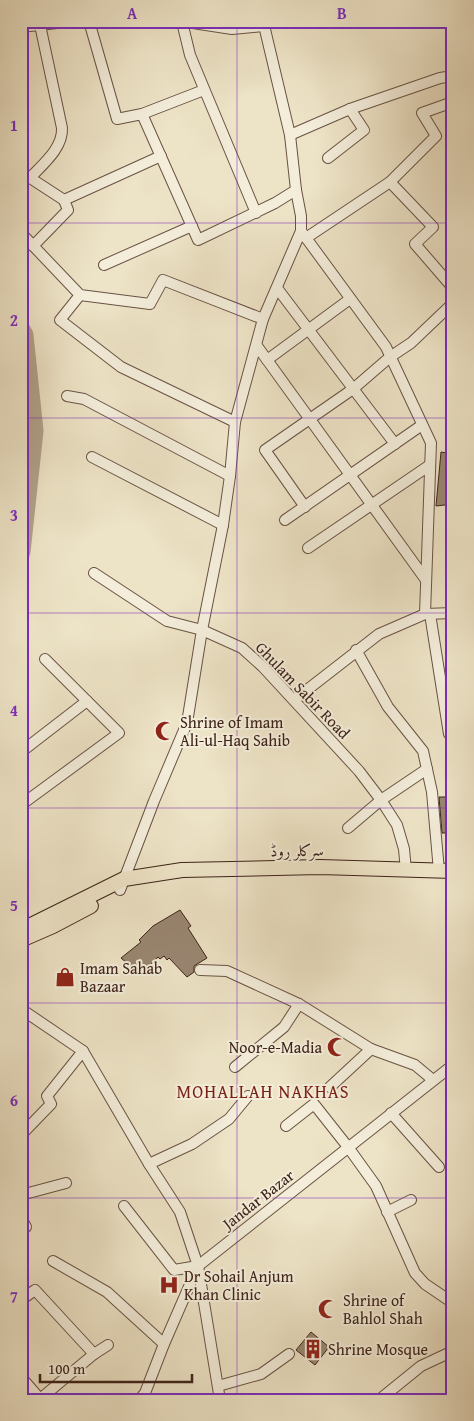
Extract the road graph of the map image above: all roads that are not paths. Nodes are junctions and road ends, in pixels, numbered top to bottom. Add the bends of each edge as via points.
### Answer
1 (75, 21) edge
2 (89, 21) edge
3 (181, 21) edge
4 (208, 23) edge
5 (263, 23) edge
6 (40, 25) junction
7 (21, 27) edge
8 (453, 76) edge
9 (204, 90) junction
10 (453, 102) edge
11 (350, 109) junction
12 (142, 114) junction
13 (290, 134) junction
14 (161, 156) junction
15 (328, 158) dead end
16 (26, 175) edge
17 (390, 182) junction
18 (296, 190) junction
19 (64, 200) junction
20 (256, 213) junction
21 (192, 226) junction
22 (21, 233) edge
23 (304, 235) junction
24 (33, 246) junction
25 (104, 265) dead end
26 (278, 288) junction
27 (453, 288) edge
28 (80, 295) junction
29 (350, 299) junction
30 (453, 303) edge
31 (263, 319) junction
32 (308, 329) junction
33 (257, 346) junction
34 (390, 357) junction
35 (267, 360) junction
36 (353, 388) junction
37 (67, 396) dead end
38 (310, 419) junction
39 (235, 422) junction
40 (422, 425) junction
41 (395, 444) junction
42 (92, 457) dead end
43 (430, 465) junction
44 (230, 476) junction
45 (350, 476) junction
46 (371, 505) junction
47 (305, 507) junction
48 (285, 520) dead end
49 (223, 525) junction
50 (308, 548) dead end
51 (94, 573) dead end
52 (426, 580) junction
53 (453, 613) edge
54 (428, 614) junction
55 (202, 630) junction
56 (356, 650) junction
57 (45, 659) dead end
58 (294, 700) junction
59 (87, 701) junction
60 (449, 734) dead end
61 (21, 752) edge
62 (427, 769) junction
63 (381, 800) junction
64 (21, 805) edge
65 (348, 828) dead end
66 (406, 871) junction
67 (446, 871) edge
68 (122, 884) junction
69 (22, 937) edge
70 (200, 970) dead end
71 (299, 1004) junction
72 (21, 1009) edge
73 (371, 1049) junction
74 (83, 1051) junction
75 (235, 1067) dead end
76 (451, 1070) edge
77 (433, 1080) junction
78 (330, 1087) dead end
79 (248, 1096) dead end
80 (391, 1113) junction
81 (286, 1126) dead end
82 (21, 1135) edge
83 (348, 1147) junction
84 (149, 1164) junction
85 (439, 1168) dead end
86 (66, 1183) dead end
87 (21, 1195) edge
88 (411, 1200) dead end
89 (124, 1206) dead end
90 (387, 1212) junction
91 (53, 1261) dead end
92 (198, 1266) junction
93 (21, 1300) edge
94 (452, 1301) edge
95 (164, 1344) junction
96 (108, 1345) dead end
97 (453, 1351) edge
98 (94, 1354) junction
99 (289, 1354) dead end
100 (21, 1377) edge
101 (218, 1386) junction
102 (41, 1399) edge
103 (139, 1400) edge
104 (220, 1400) edge
105 (379, 1400) edge

1 - 6 street
2 - 12 street via 117,118
3 - 4 street
3 - 9 street via 190,56
4 - 5 street via 232,29
5 - 13 street
6 - 7 street
6 - 16 street via 62,138 52,154
8 - 11 street
9 - 12 street
9 - 20 street
10 - 17 street via 422,112 436,136
11 - 13 street
11 - 15 street via 364,130
12 - 14 street
13 - 18 street
14 - 19 street
14 - 21 street
16 - 19 street
17 - 23 street
17 - 27 street via 434,227 415,244
18 - 20 street
18 - 23 street
19 - 24 street via 68,210
20 - 21 street via 198,240
21 - 25 street
22 - 24 street
23 - 26 street
23 - 29 street
24 - 28 street
26 - 31 street
26 - 32 street
28 - 31 street via 150,304 163,280
28 - 39 street via 60,320 121,367
29 - 32 street
29 - 34 street
30 - 34 street via 411,343
31 - 33 street
32 - 35 street
32 - 36 street
33 - 35 street
33 - 39 street
34 - 36 street
34 - 40 street
35 - 38 street
36 - 38 street
36 - 41 street
37 - 44 street via 84,399
38 - 45 street
38 - 47 street via 265,450
39 - 44 street
40 - 41 street
40 - 43 street via 431,443
41 - 45 street
42 - 49 street
43 - 46 street
43 - 52 street
44 - 49 street
45 - 46 street
45 - 47 street
46 - 50 street
46 - 52 street
47 - 48 street
49 - 55 street
51 - 55 street, Ghulam Sabir Road via 167,620
52 - 54 street
53 - 54 street
54 - 56 street via 379,634
54 - 60 street
55 - 58 street, Ghulam Sabir Road via 242,648
55 - 68 street via 187,723
56 - 58 street
56 - 62 street via 388,707 423,751
57 - 59 street
58 - 63 street, Ghulam Sabir Road
59 - 61 street
59 - 64 street via 119,733
62 - 63 street
62 - 67 street
63 - 65 street
63 - 66 street, Ghulam Sabir Road via 397,825
66 - 67 main road, سرکلر روڈ
66 - 68 main road, سرکلر روڈ via 320,867 182,870
68 - 69 main road, سرکلر روڈ via 53,926
70 - 71 street via 227,971
71 - 73 street
71 - 75 street via 284,1027
72 - 74 street
73 - 77 street via 415,1065
73 - 78 street
74 - 82 street via 48,1096 51,1104
74 - 84 street
76 - 77 street, Jandar Bazar
77 - 80 street, Jandar Bazar
79 - 84 street via 229,1119 192,1144
80 - 83 street, Jandar Bazar
80 - 85 street
81 - 83 street via 314,1104
83 - 90 street via 376,1186
83 - 92 street, Jandar Bazar
84 - 92 street via 180,1212
86 - 87 street
88 - 90 street
89 - 92 street via 174,1270
90 - 94 street via 415,1273 425,1284
91 - 95 street via 107,1292
92 - 95 street, Jandar Bazar
92 - 101 street
93 - 98 street via 35,1290
95 - 103 street, Jandar Bazar
96 - 98 street
97 - 105 street via 421,1366
98 - 102 street
99 - 101 street via 261,1374
100 - 102 street
101 - 104 street

